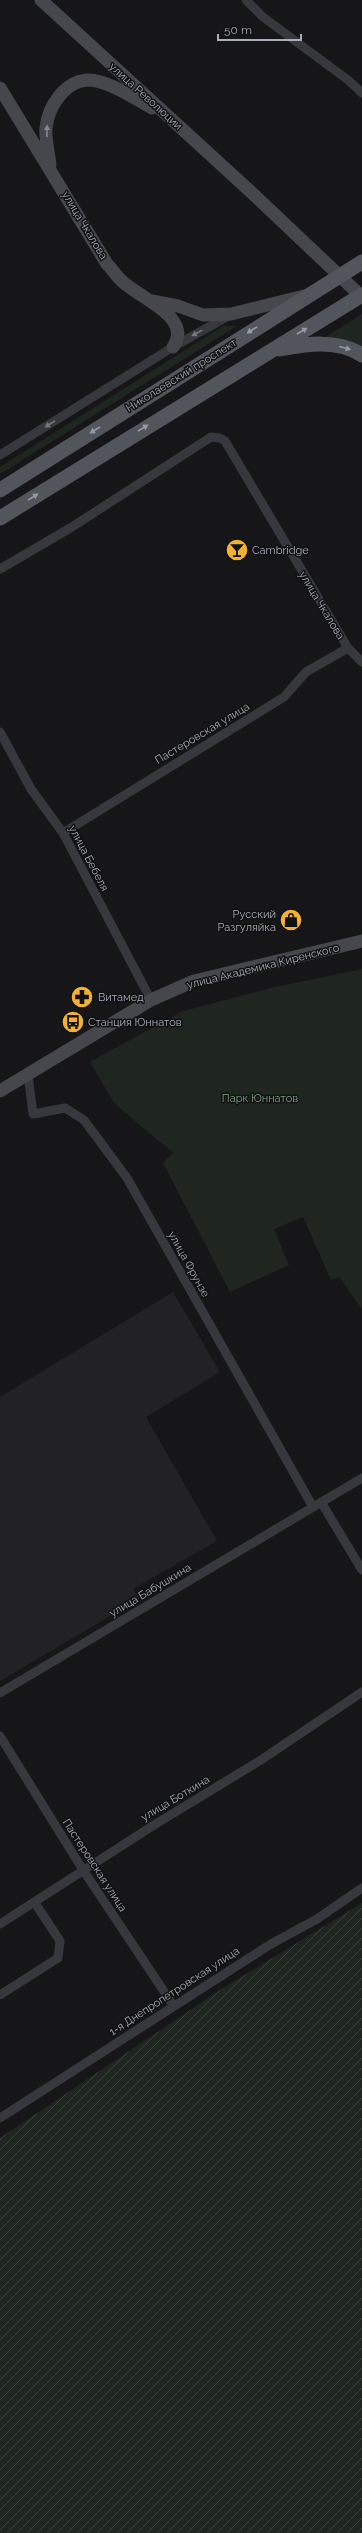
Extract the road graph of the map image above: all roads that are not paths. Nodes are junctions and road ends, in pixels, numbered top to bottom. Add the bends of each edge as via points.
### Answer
1 (41, 0) edge
2 (246, 0) edge
3 (0, 88) edge
4 (362, 93) edge
5 (170, 117) junction
6 (51, 169) junction
7 (362, 262) edge
8 (308, 295) junction
9 (362, 296) edge
10 (150, 300) junction
11 (231, 314) junction
12 (173, 347) junction
13 (265, 352) junction
14 (362, 355) edge
15 (0, 455) edge
16 (0, 490) edge
17 (0, 518) edge
18 (0, 569) edge
19 (348, 648) junction
20 (362, 662) edge
21 (0, 732) edge
22 (63, 833) junction
23 (362, 941) edge
24 (151, 1000) junction
25 (28, 1074) junction
26 (0, 1091) edge
27 (362, 1478) edge
28 (321, 1502) junction
29 (313, 1507) junction
30 (362, 1570) edge
31 (0, 1692) edge
32 (362, 1692) edge
33 (0, 1736) edge
34 (83, 1870) junction
35 (362, 1888) edge
36 (35, 1903) junction
37 (0, 1924) edge
38 (0, 1995) edge
39 (173, 2005) junction
40 (0, 2118) edge

1 - 5 main road, улица Революции
2 - 4 street via 263,17
3 - 6 main road, улица Чкалова
6 -> 5 main road via 46,128 52,107 70,86 87,80 104,84
5 - 9 main road, улица Революции
6 - 10 main road, улица Чкалова via 108,264 124,283
7 - 8 main road, Николаевский проспект
8 - 11 main road
8 -> 16 main road, Николаевский проспект
13 -> 9 main road
10 - 11 main road via 204,315
10 - 12 main road, улица Чкалова via 173,320 179,330 178,340
11 -> 12 street
12 -> 15 street
13 -> 14 main road via 319,344 342,346
17 -> 13 main road
18 - 19 street, улица Чкалова via 72,527 211,437 225,441
19 - 20 street, улица Чкалова
19 - 22 street, Пастеровская улица via 306,672 284,697
21 - 22 street, улица Бебеля via 31,789
22 - 24 street, улица Бебеля
23 - 24 main road, улица Академика Киренского via 194,981
24 - 25 main road, улица Академика Киренского
25 - 26 main road, улица Академика Киренского
25 - 29 street, улица Фрунзе via 33,1114 65,1108 84,1120 127,1178
27 - 28 street, улица Бабушкина
28 - 29 street, улица Бабушкина
28 - 30 street
29 - 31 street, улица Бабушкина
32 - 34 street, улица Боткина via 261,1760
33 - 34 street, Пастеровская улица
34 - 36 street, улица Боткина
34 - 39 street, Пастеровская улица
35 - 39 street, 1-я Днепропетровская улица via 317,1919 270,1944
36 - 37 street, улица Боткина
36 - 38 street via 60,1941 58,1958
39 - 40 street, 1-я Днепропетровская улица

